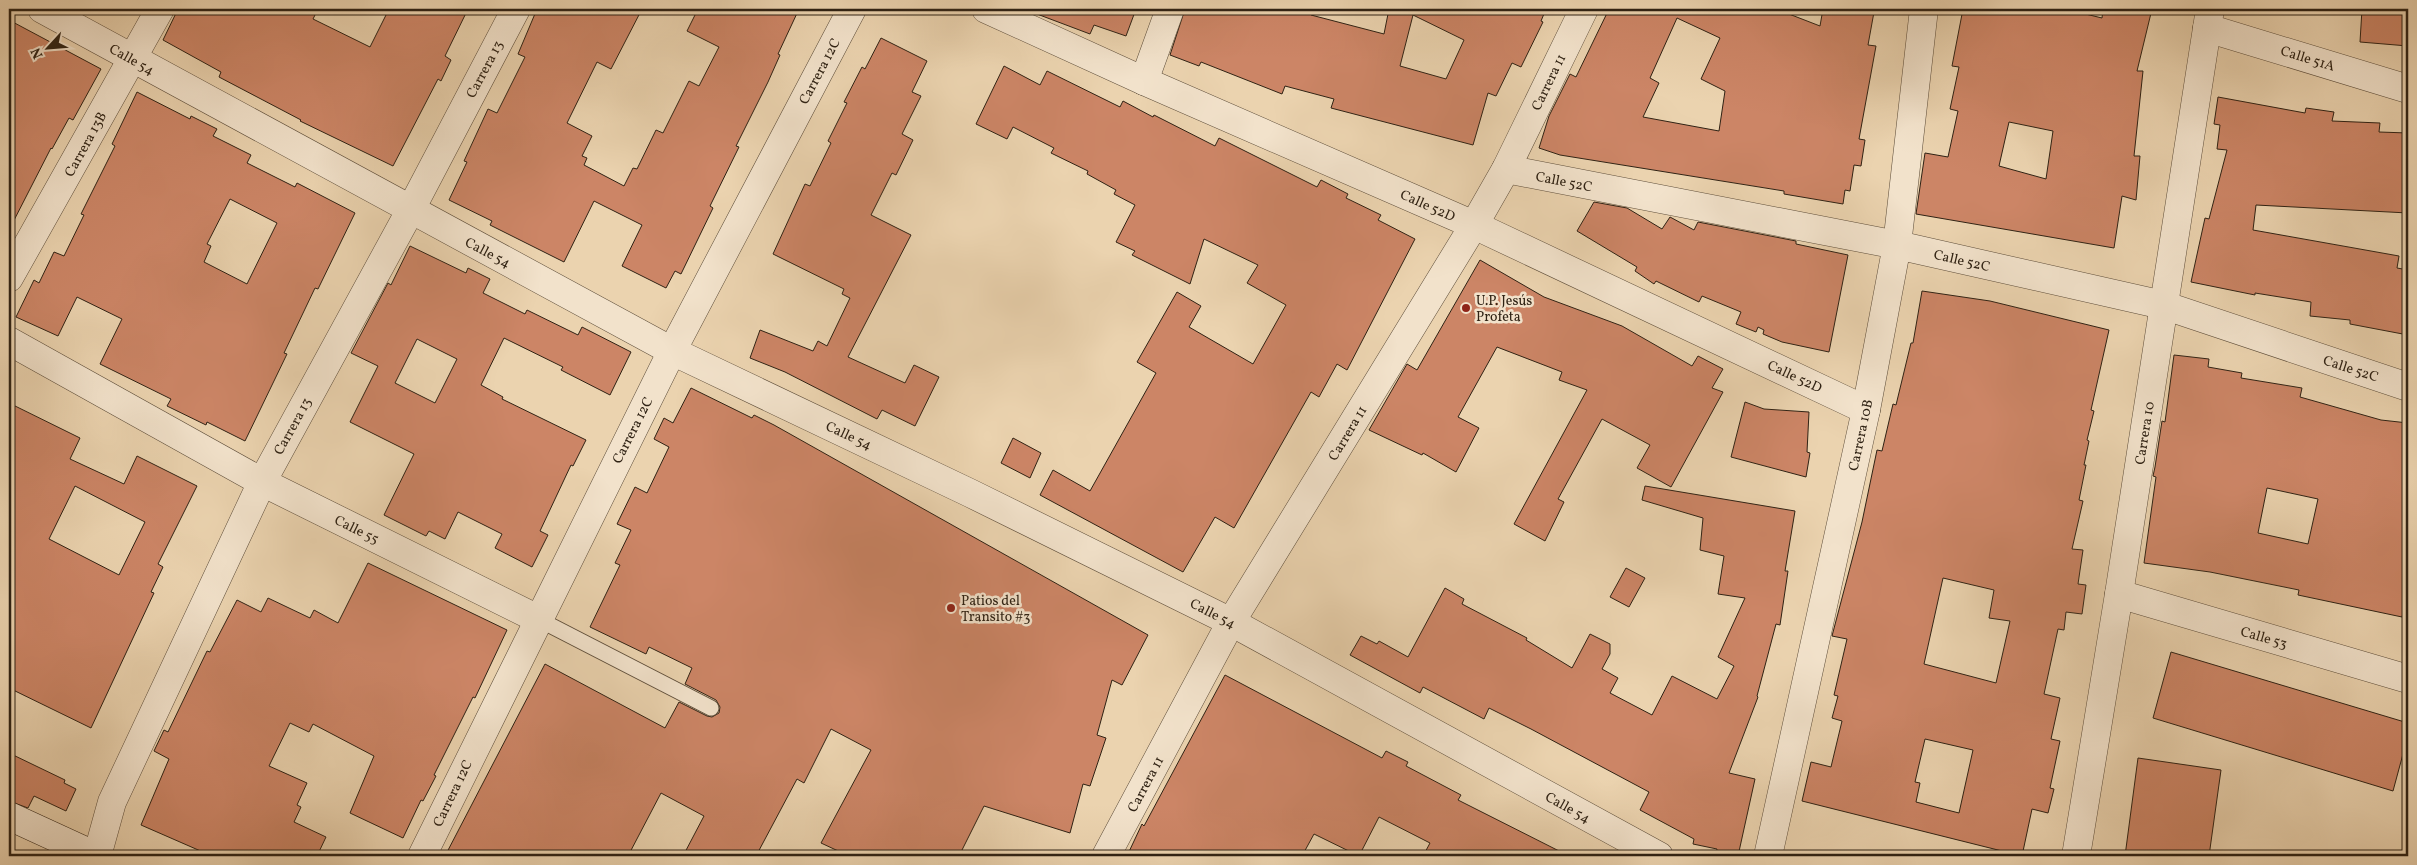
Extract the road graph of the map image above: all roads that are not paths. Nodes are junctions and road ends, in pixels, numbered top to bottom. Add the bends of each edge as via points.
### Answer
1 (42, 9) edge
2 (160, 9) edge
3 (516, 9) edge
4 (852, 9) edge
5 (986, 9) edge
6 (1170, 9) edge
7 (1584, 9) edge
8 (1924, 9) edge
9 (2208, 18) edge
10 (132, 59) junction
11 (1144, 81) junction
12 (2408, 89) edge
13 (1506, 170) junction
14 (410, 211) junction
15 (1474, 225) junction
16 (1898, 245) junction
17 (9, 278) edge
18 (2163, 305) junction
19 (9, 341) edge
20 (672, 351) junction
21 (2408, 387) edge
22 (1866, 410) junction
23 (262, 482) junction
24 (2119, 594) junction
25 (538, 619) junction
26 (1231, 622) junction
27 (2408, 679) edge
28 (711, 708) dead end
29 (9, 816) edge
30 (97, 856) edge
31 (422, 856) edge
32 (1106, 856) edge
33 (1658, 856) edge
34 (1768, 856) edge
35 (2076, 856) edge

1 - 10 street, Calle 54
2 - 10 street, Carrera 13B
3 - 14 street, Carrera 13
4 - 20 street, Carrera 12C
5 - 11 street, Calle 52D
6 - 11 street
7 - 13 street, Carrera 11
8 - 16 street, Carrera 10B
9 - 12 street, Calle 51A
9 - 18 street, Carrera 10
10 - 14 street, Calle 54
10 - 17 street, Carrera 13B
11 - 15 street, Calle 52D
13 - 15 street, Carrera 11
13 - 16 street, Calle 52C
14 - 20 street, Calle 54
14 - 23 street, Carrera 13
15 - 22 street, Calle 52D
15 - 26 street, Carrera 11
16 - 18 street, Calle 52C
16 - 22 street, Carrera 10B
18 - 21 street, Calle 52C
18 - 24 street, Carrera 10
19 - 23 street, Calle 55
20 - 25 street, Carrera 12C
20 - 26 street, Calle 54
22 - 34 street, Carrera 10B
23 - 25 street, Calle 55
23 - 30 street, Carrera 13 via 112,802
24 - 27 street, Calle 53
24 - 35 street, Carrera 10
25 - 28 lane, Calle 55
25 - 31 street, Carrera 12C
26 - 32 street, Carrera 11
26 - 33 street, Calle 54
29 - 30 street

